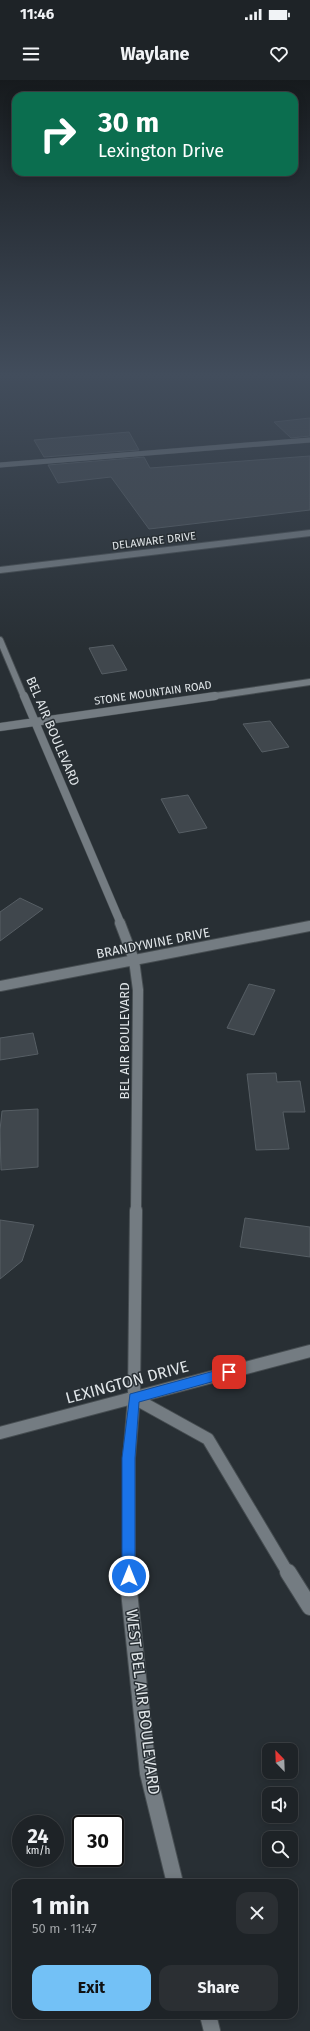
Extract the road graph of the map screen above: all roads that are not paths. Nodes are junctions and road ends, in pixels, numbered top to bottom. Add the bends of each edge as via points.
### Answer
1 (310, 533) edge
2 (0, 570) edge
3 (0, 640) edge
4 (310, 682) edge
5 (35, 722) junction
6 (0, 727) edge
7 (310, 926) edge
8 (134, 960) junction
9 (0, 986) edge
10 (310, 1351) edge
11 (134, 1398) junction
12 (0, 1433) edge
13 (310, 1607) edge
14 (174, 1879) edge
15 (209, 2019) edge
16 (212, 2031) edge

1 - 2 street, DELAWARE DRIVE
3 - 5 street, BEL AIR BOULEVARD
4 - 5 street, STONE MOUNTAIN ROAD
5 - 6 street, STONE MOUNTAIN ROAD
5 - 8 street, BEL AIR BOULEVARD via 128,940
7 - 8 street, BRANDYWINE DRIVE
8 - 9 street, BRANDYWINE DRIVE
8 - 11 street, BEL AIR BOULEVARD via 138,990
10 - 11 street, LEXINGTON DRIVE
11 - 12 street, LEXINGTON DRIVE
11 - 13 street via 208,1440
11 - 14 street, WEST BEL AIR BOULEVARD via 128,1458 129,1591 148,1773
15 - 16 street

